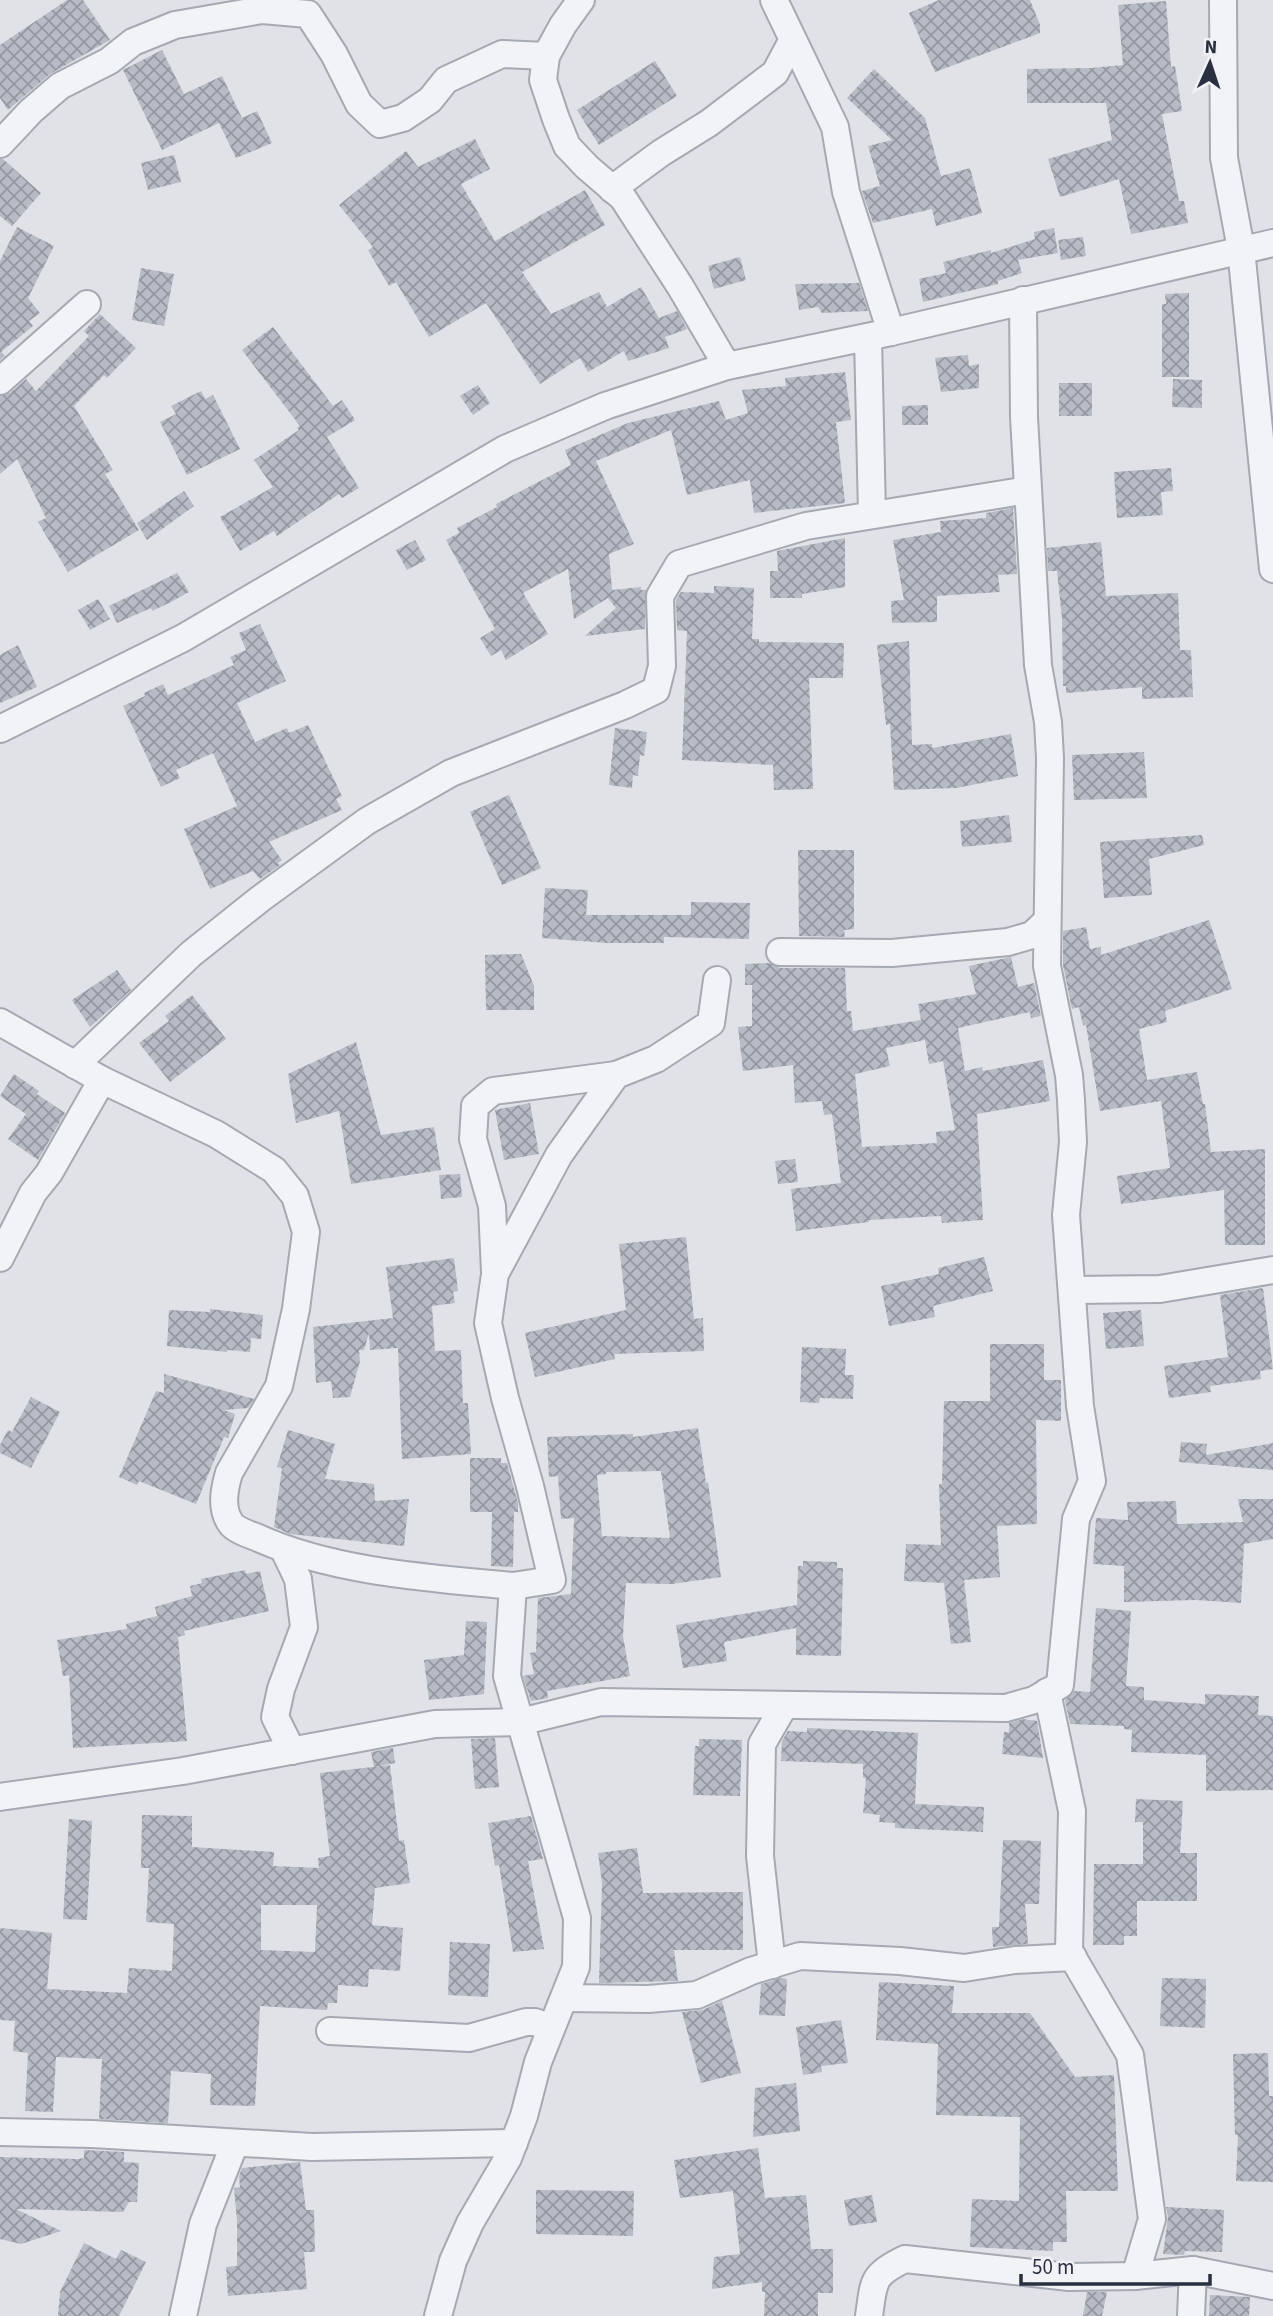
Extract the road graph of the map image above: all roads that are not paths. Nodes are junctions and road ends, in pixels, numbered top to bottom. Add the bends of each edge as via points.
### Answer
1 (581, 0) edge
2 (774, 0) edge
3 (1223, 0) edge
4 (792, 41) junction
5 (546, 56) junction
6 (0, 144) edge
7 (612, 189) junction
8 (1273, 243) edge
9 (1241, 249) junction
10 (1023, 300) junction
11 (87, 304) dead end
12 (879, 335) junction
13 (727, 366) junction
14 (0, 381) edge
15 (1028, 490) junction
16 (872, 514) junction
17 (1273, 569) edge
18 (0, 729) edge
19 (1047, 922) junction
20 (780, 952) dead end
21 (717, 980) dead end
22 (0, 1023) edge
23 (75, 1065) junction
24 (616, 1075) junction
25 (102, 1080) junction
26 (0, 1258) edge
27 (1273, 1270) edge
28 (495, 1274) junction
29 (1072, 1290) junction
30 (284, 1550) junction
31 (513, 1586) junction
32 (1047, 1692) junction
33 (784, 1706) junction
34 (520, 1722) junction
35 (292, 1751) junction
36 (0, 1797) edge
37 (1073, 1957) junction
38 (772, 1965) junction
39 (564, 1998) junction
40 (551, 2028) junction
41 (330, 2031) dead end
42 (0, 2132) edge
43 (234, 2143) junction
44 (514, 2143) junction
45 (1193, 2270) junction
46 (1135, 2276) junction
47 (1273, 2286) edge
48 (183, 2316) edge
49 (438, 2316) edge
50 (869, 2316) edge
51 (1191, 2316) edge

1 - 5 street
2 - 4 street
3 - 9 street via 1224,158
4 - 7 street via 775,73
4 - 12 street via 835,127
5 - 6 street via 502,54 446,80 430,100 403,118 380,124 359,104 308,15 262,10 176,25 133,42 109,61 60,86
5 - 7 street via 542,80 567,146
7 - 13 street via 623,198
8 - 9 street
9 - 10 street
9 - 17 street
10 - 12 street
10 - 15 street
11 - 14 street
12 - 13 street
12 - 16 street
13 - 18 street via 605,406 505,449 183,638
15 - 16 street
15 - 19 street via 1038,665 1050,758
16 - 23 street via 806,526 679,564 660,596 662,666 656,690 451,773 367,821 191,954
19 - 20 street via 1031,935 1008,943 892,953
19 - 29 street via 1047,966 1072,1100 1066,1215
21 - 24 street via 710,1023 656,1059
22 - 23 street
23 - 25 street
24 - 28 street via 559,1155
24 - 28 street via 493,1091 475,1106 473,1139 492,1206
25 - 26 street via 33,1193
25 - 30 street via 216,1134 274,1170 295,1196 306,1232 279,1386 229,1473 224,1502 232,1525
27 - 29 street via 1160,1289
28 - 31 street via 488,1323 552,1580
29 - 32 street via 1080,1406 1092,1481 1076,1519 1060,1685
30 - 31 street via 399,1575
30 - 35 street via 298,1579 304,1627 275,1717
31 - 34 street via 507,1676
32 - 33 street via 1006,1708
32 - 37 street via 1072,1811 1069,1951
33 - 34 street via 601,1702
33 - 38 street via 762,1744 760,1856
34 - 35 street via 435,1724
34 - 39 street via 577,1918 576,1967
35 - 36 street
37 - 38 street via 964,1968 800,1956
37 - 46 street via 1130,2056 1152,2219
38 - 39 street via 697,1995
39 - 40 street
40 - 41 street via 526,2022 469,2038
40 - 44 street
42 - 43 street
43 - 44 street via 312,2147
43 - 48 street via 203,2224
44 - 49 street via 453,2261
45 - 46 street
45 - 47 street
45 - 51 street
46 - 50 street via 1069,2277 905,2259 874,2280

